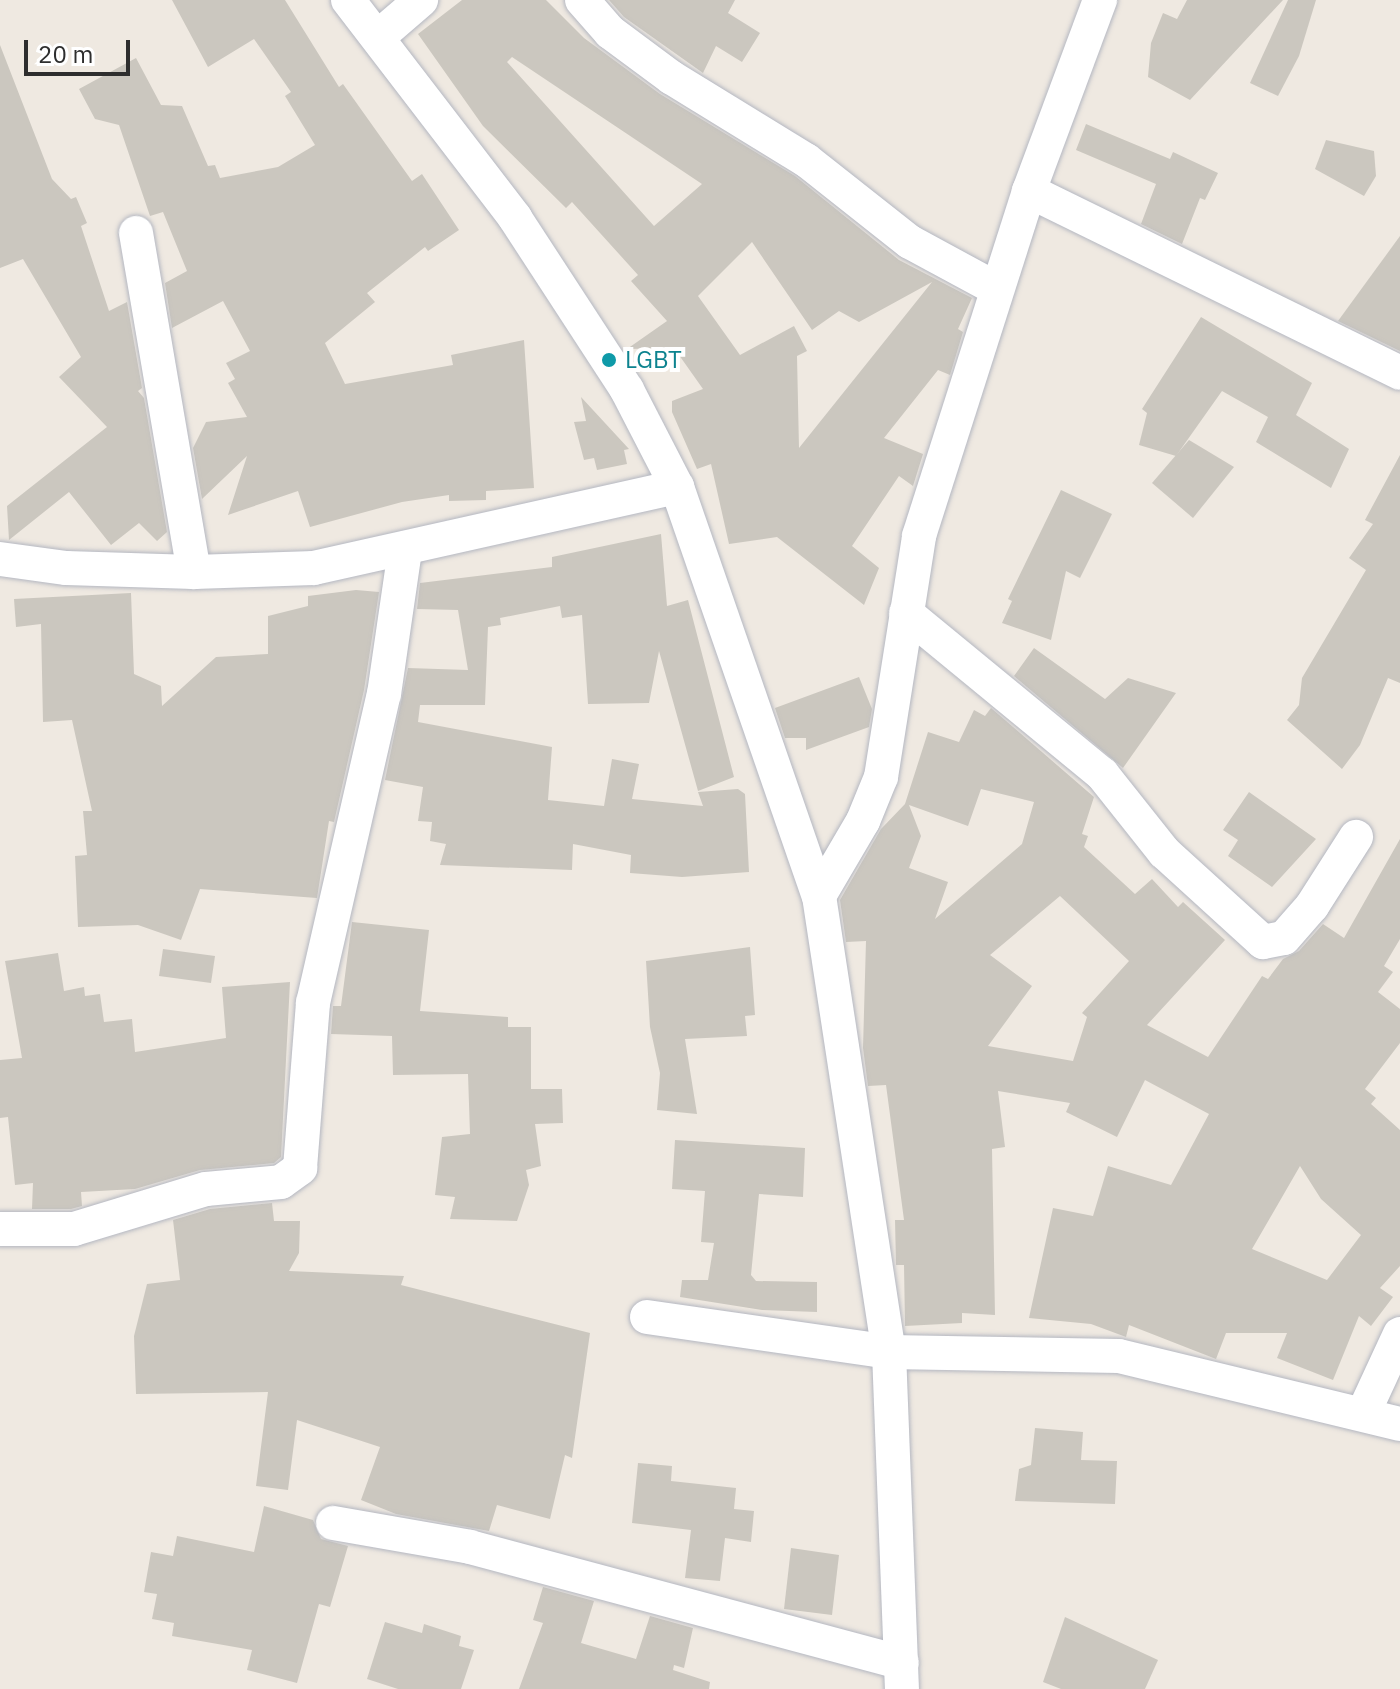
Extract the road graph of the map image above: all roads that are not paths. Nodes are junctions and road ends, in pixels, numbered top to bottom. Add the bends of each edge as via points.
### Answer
1 (348, 0) edge
2 (421, 0) edge
3 (582, 0) edge
4 (1100, 0) edge
5 (378, 37) junction
6 (1029, 191) junction
7 (136, 233) dead end
8 (997, 289) junction
9 (1400, 373) edge
10 (677, 487) junction
11 (405, 550) junction
12 (0, 559) edge
13 (194, 572) junction
14 (906, 613) junction
15 (1356, 837) dead end
16 (819, 896) junction
17 (0, 1229) edge
18 (647, 1317) dead end
19 (1400, 1334) edge
20 (889, 1352) junction
21 (1363, 1414) junction
22 (1400, 1424) edge
23 (333, 1523) dead end
24 (902, 1676) edge

1 - 5 street
2 - 5 street
3 - 8 street via 610,32 672,78 806,160 910,242
4 - 6 street
5 - 10 street via 515,218 627,390
6 - 8 street
6 - 9 street
7 - 13 street
8 - 14 street via 919,536
10 - 11 street
10 - 16 street
11 - 13 street via 314,568
11 - 17 street via 384,694 316,988 295,1177 206,1189 74,1229
12 - 13 street via 66,568
14 - 15 street via 1102,774 1164,852 1263,942 1284,938 1312,906
14 - 16 street via 881,777 863,821
16 - 20 street
18 - 20 street
19 - 21 street
20 - 21 street via 1119,1356
20 - 24 street
21 - 22 street
23 - 24 street via 470,1547

